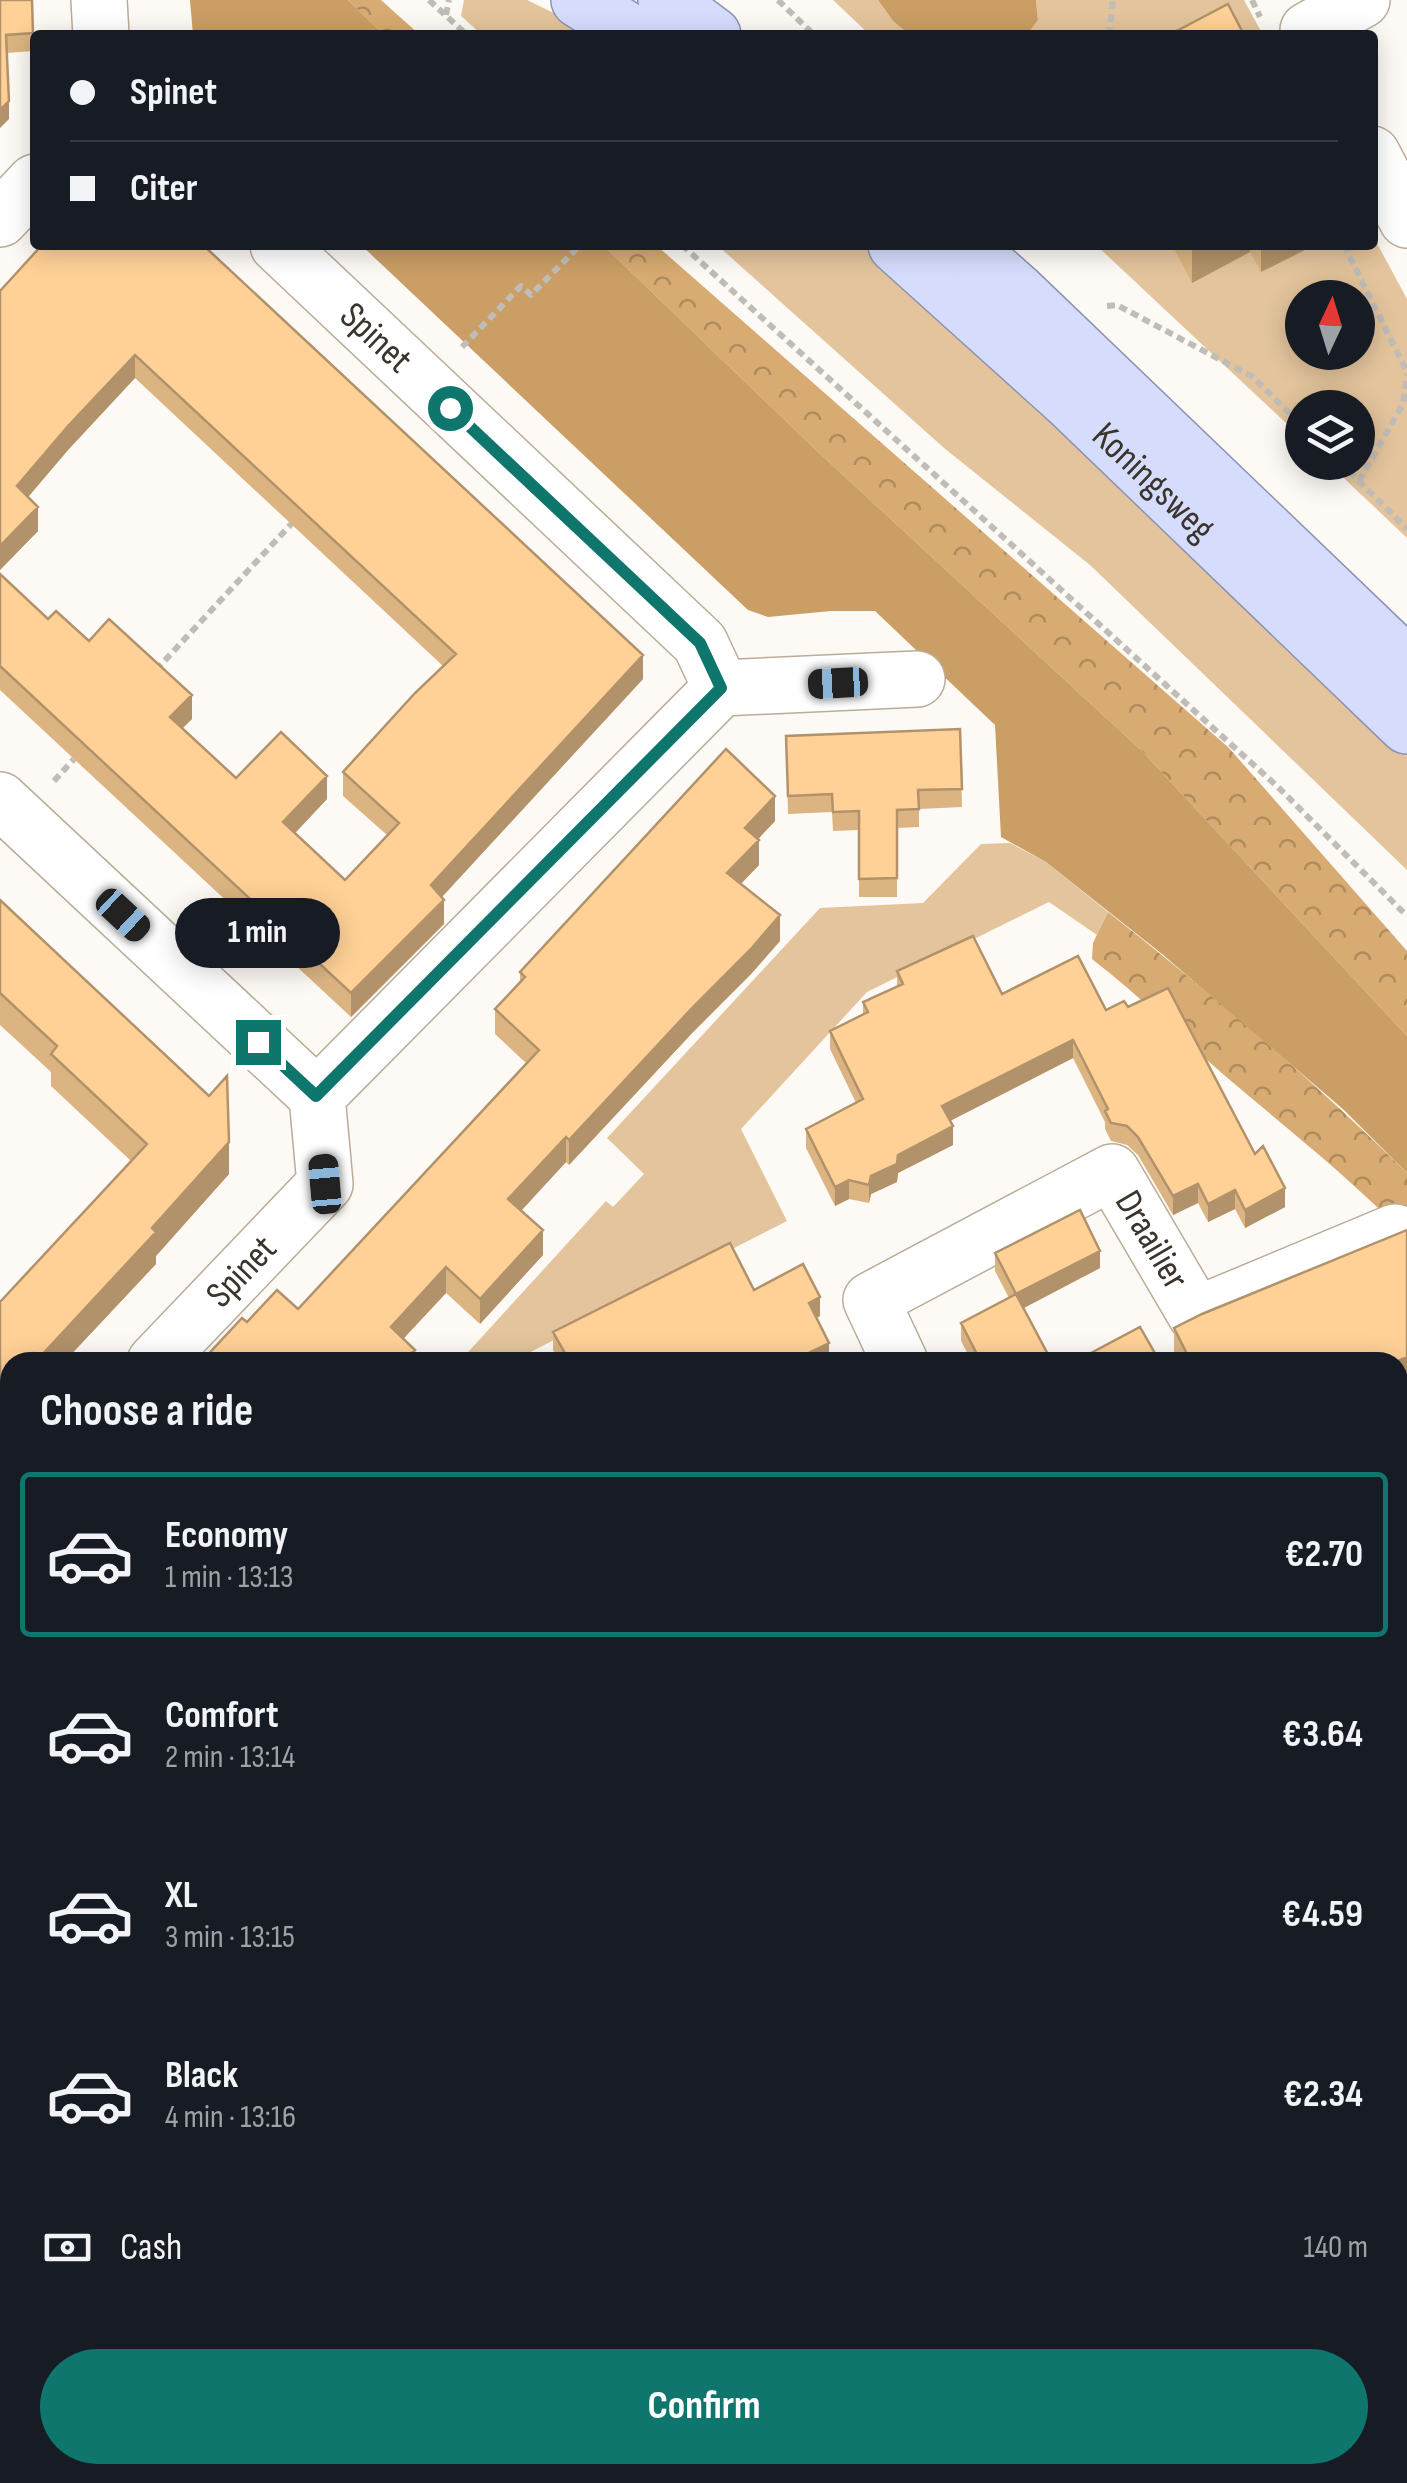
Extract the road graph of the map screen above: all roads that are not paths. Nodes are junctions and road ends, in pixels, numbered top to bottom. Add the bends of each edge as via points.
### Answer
1 (99, 0) edge
2 (579, 0) edge
3 (666, 0) edge
4 (1362, 0) edge
5 (100, 30) edge
6 (627, 30) edge
7 (706, 30) edge
8 (1308, 30) edge
9 (1378, 165) edge
10 (30, 187) edge
11 (0, 219) edge
12 (1407, 220) edge
13 (283, 250) edge
14 (902, 250) edge
15 (971, 250) edge
16 (1407, 666) edge
17 (917, 679) dead end
18 (721, 688) junction
19 (1407, 726) edge
20 (0, 800) edge
21 (316, 1096) junction
22 (1394, 1232) edge
23 (165, 1352) edge
24 (895, 1352) edge

1 - 5 street
2 - 6 main road
3 - 7 main road
4 - 8 street
9 - 12 street
10 - 11 street
13 - 18 street, Spinet via 700,643
14 - 19 main road, Koningsweg
15 - 16 main road, Koningsweg
17 - 18 street
18 - 21 street
20 - 21 street
21 - 23 street, Spinet via 325,1184
22 - 24 street, Draailier via 1196,1314 1112,1172 871,1300

